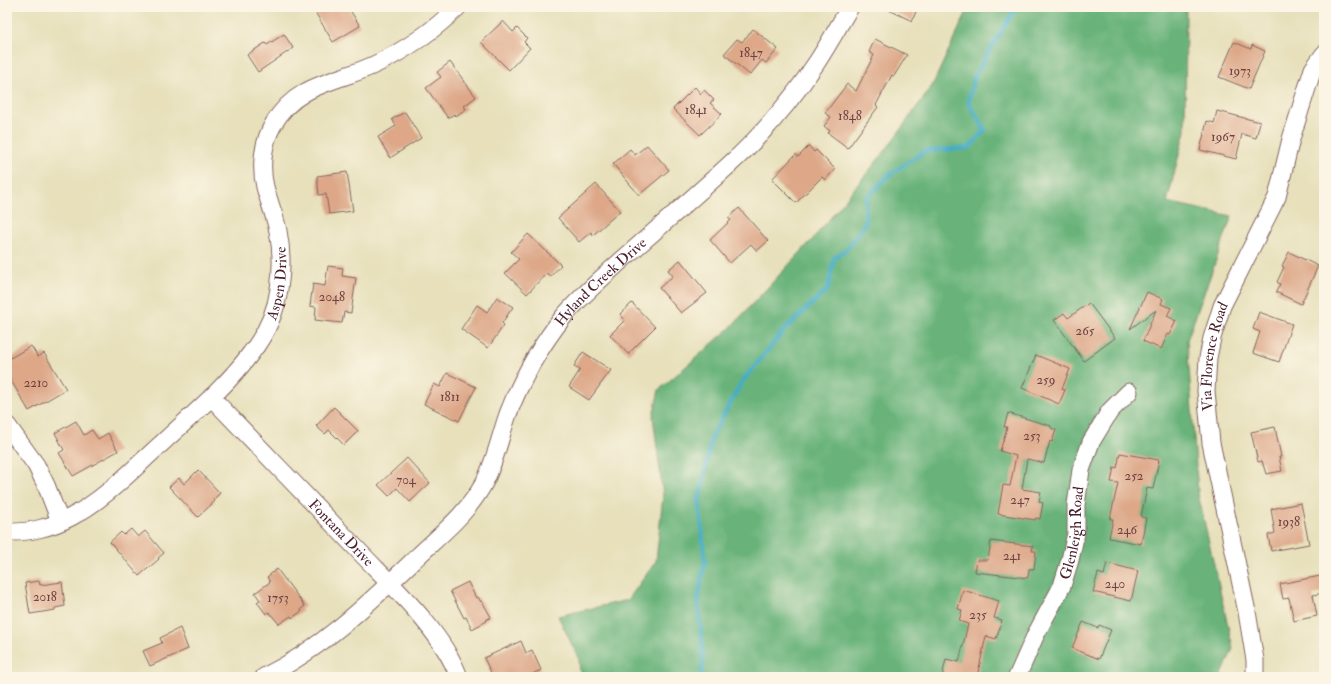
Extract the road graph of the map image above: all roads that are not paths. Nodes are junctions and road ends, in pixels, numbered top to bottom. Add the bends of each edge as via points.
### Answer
1 (458, 7) edge
2 (850, 7) edge
3 (1324, 54) edge
4 (1128, 392) dead end
5 (211, 397) junction
6 (7, 425) edge
7 (60, 521) junction
8 (7, 532) edge
9 (390, 583) junction
10 (264, 677) edge
11 (459, 677) edge
12 (1017, 677) edge
13 (1255, 677) edge

1 - 5 street, Aspen Drive via 398,53 375,65 313,87 285,108 274,122 263,154 263,170 280,245 279,292 264,332 252,352
2 - 9 street, Hyland Creek Drive via 818,61 764,130 727,167 599,279 565,315 538,354 516,394 492,465 475,497 463,513
3 - 13 street, Via Florence Road via 1313,69 1306,90 1277,197 1222,306 1208,358 1206,391 1211,443 1247,612 1255,660
4 - 12 street, Glenleigh Road via 1110,411 1091,442 1080,470 1076,533 1070,560 1062,586 1036,634
5 - 7 street, Aspen Drive via 103,496
5 - 9 street, Fontana Drive
6 - 7 street via 36,465
7 - 8 street, Aspen Drive via 35,529
9 - 10 street, Hyland Creek Drive via 332,634 301,656
9 - 11 street, Fontana Drive via 437,637

